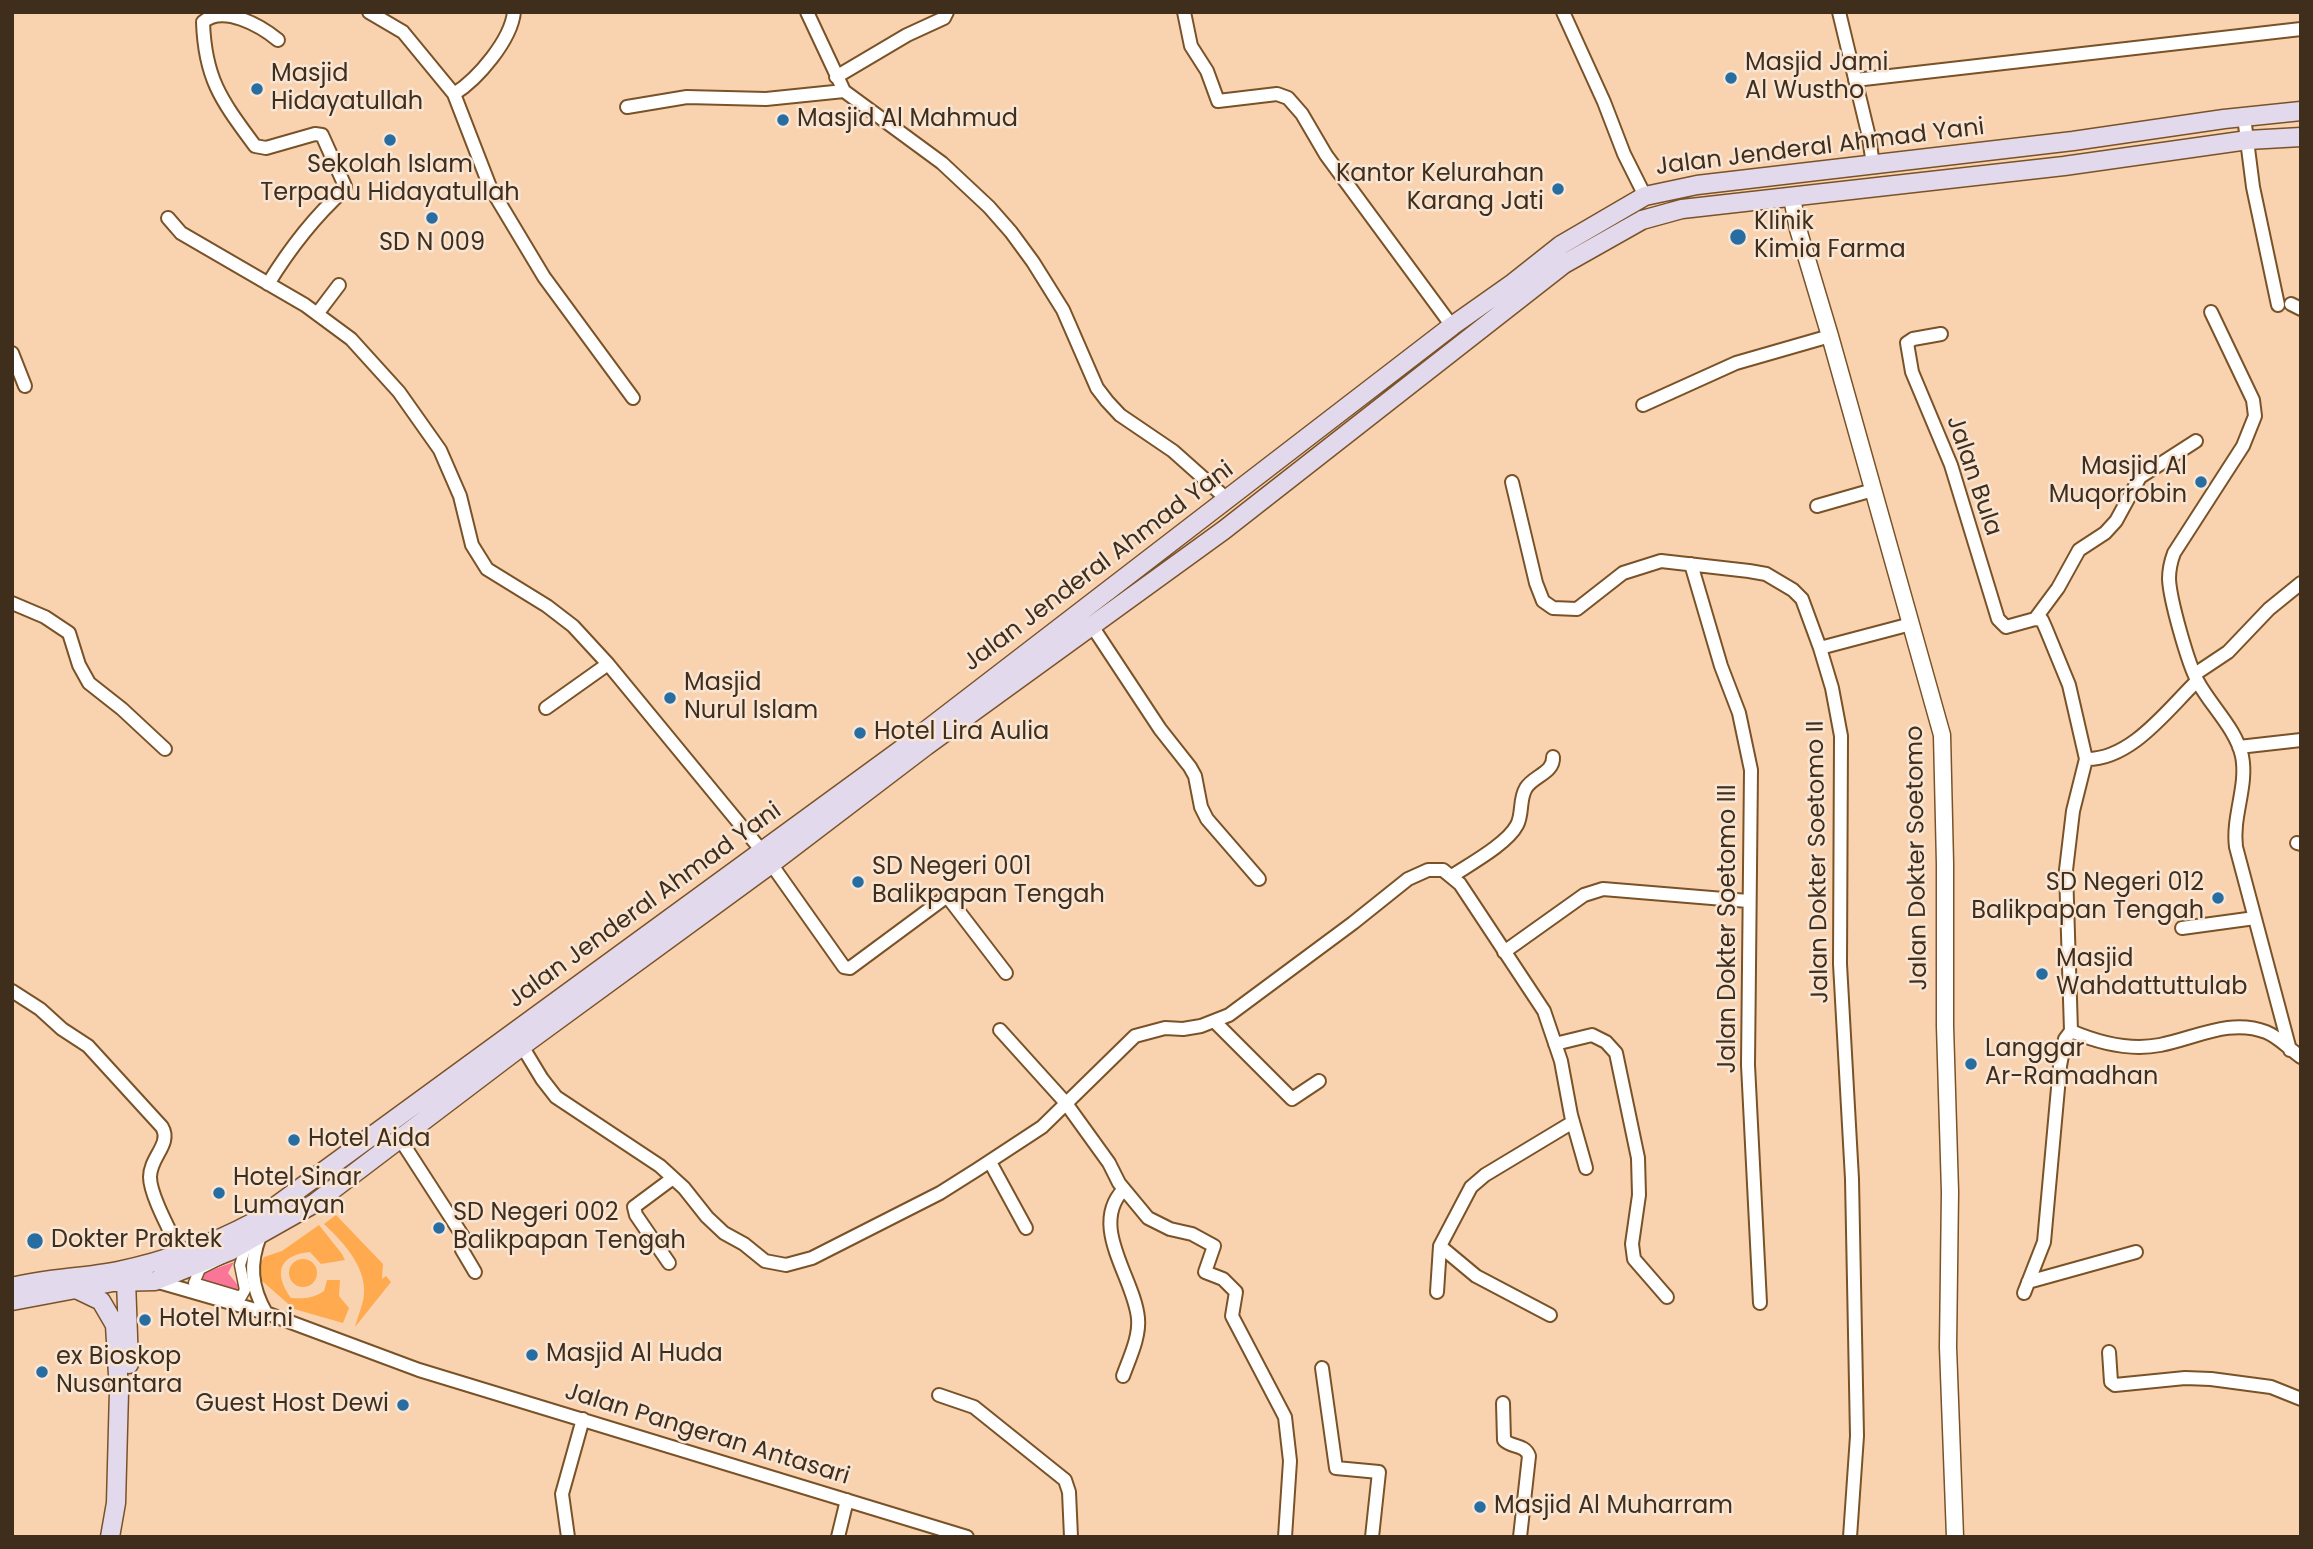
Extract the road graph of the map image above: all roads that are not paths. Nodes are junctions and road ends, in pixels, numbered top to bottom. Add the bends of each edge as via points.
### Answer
1 (369, 12) edge
2 (514, 12) edge
3 (807, 12) edge
4 (947, 12) edge
5 (1184, 12) edge
6 (1563, 12) edge
7 (1839, 12) edge
8 (2301, 29) edge
9 (278, 40) dead end
10 (836, 77) junction
11 (1855, 80) junction
12 (844, 91) junction
13 (454, 94) junction
14 (627, 107) dead end
15 (2301, 111) edge
16 (2244, 117) junction
17 (2301, 137) edge
18 (2248, 141) junction
19 (1873, 165) junction
20 (1645, 196) junction
21 (1791, 198) junction
22 (168, 218) dead end
23 (268, 284) junction
24 (339, 285) dead end
25 (2290, 306) edge
26 (2211, 312) dead end
27 (317, 314) junction
28 (1452, 326) junction
29 (1941, 334) dead end
30 (1830, 336) junction
31 (12, 353) edge
32 (25, 386) dead end
33 (633, 398) dead end
34 (1643, 405) dead end
35 (2196, 441) dead end
36 (1512, 482) dead end
37 (1873, 490) junction
38 (1228, 500) junction
39 (1817, 506) dead end
40 (1691, 564) junction
41 (2301, 583) edge
42 (12, 603) edge
43 (2035, 619) junction
44 (1911, 624) junction
45 (1092, 626) junction
46 (1820, 648) junction
47 (608, 664) junction
48 (2196, 678) junction
49 (546, 708) dead end
50 (2301, 740) edge
51 (2239, 747) junction
52 (165, 749) dead end
53 (1553, 757) dead end
54 (2086, 759) junction
55 (766, 858) junction
56 (1452, 876) junction
57 (1259, 879) dead end
58 (1748, 901) junction
59 (2255, 918) junction
60 (2182, 928) dead end
61 (1504, 952) junction
62 (1006, 973) dead end
63 (12, 991) edge
64 (1214, 1021) junction
65 (1000, 1030) dead end
66 (2071, 1031) junction
67 (1555, 1044) junction
68 (522, 1046) junction
69 (2296, 1054) edge
70 (1319, 1081) dead end
71 (1065, 1102) junction
72 (1573, 1122) junction
73 (400, 1139) junction
74 (990, 1162) junction
75 (1586, 1168) dead end
76 (673, 1178) junction
77 (1124, 1189) junction
78 (1026, 1228) dead end
79 (260, 1236) junction
80 (1440, 1246) junction
81 (2136, 1252) dead end
82 (181, 1254) junction
83 (669, 1263) dead end
84 (475, 1272) dead end
85 (125, 1280) junction
86 (155, 1282) junction
87 (12, 1287) edge
88 (76, 1289) junction
89 (245, 1290) joint
90 (1437, 1292) dead end
91 (1667, 1297) dead end
92 (12, 1301) edge
93 (1760, 1303) dead end
94 (266, 1313) junction
95 (1550, 1315) dead end
96 (2109, 1352) dead end
97 (1322, 1368) dead end
98 (1123, 1376) dead end
99 (939, 1395) dead end
100 (2301, 1399) edge
101 (1503, 1403) dead end
102 (583, 1419) junction
103 (847, 1500) junction
104 (110, 1537) edge
105 (122, 1537) edge
106 (568, 1537) edge
107 (838, 1537) edge
108 (967, 1537) edge
109 (1071, 1537) edge
110 (1285, 1537) edge
111 (1373, 1537) edge
112 (1520, 1537) edge
113 (1850, 1537) edge
114 (1955, 1537) edge

1 - 13 street via 403,32
2 - 13 street via 504,43
3 - 10 street
4 - 10 street via 944,18
5 - 28 street via 1191,46 1218,101 1277,94 1287,98
6 - 20 street
7 - 11 street
8 - 11 street
9 - 23 street via 263,27 230,17 217,14 203,22 205,50 221,100 255,146 266,148 322,135 345,188 287,252
10 - 12 street
11 - 19 street
12 - 14 street via 766,99 687,97
12 - 38 street via 942,163 989,207 1056,299 1107,401
13 - 33 street via 491,187 544,277
15 - 16 main road, Jalan Jenderal Ahmad Yani
16 - 18 street
16 - 19 main road, Jalan Jenderal Ahmad Yani
17 - 18 main road, Jalan Jenderal Ahmad Yani
18 - 21 main road, Jalan Jenderal Ahmad Yani
18 - 25 street via 2253,187
19 - 20 main road, Jalan Jenderal Ahmad Yani via 1697,185
20 - 28 main road, Jalan Jenderal Ahmad Yani via 1561,245
21 - 30 street, Jalan Dokter Soetomo
21 - 45 main road, Jalan Jenderal Ahmad Yani via 1682,209 1642,220 1564,264 1224,530
22 - 23 street via 181,233
23 - 27 street
24 - 27 street
26 - 48 street via 2255,408 2244,446 2171,562 2172,598
27 - 47 street via 351,339 391,383 440,450 460,496 472,545 487,569 573,626
28 - 38 main road, Jalan Jenderal Ahmad Yani
29 - 43 street, Jalan Bula via 1907,343 1912,372 1951,465 1998,619 2006,627
30 - 34 street via 1736,363
30 - 37 street, Jalan Dokter Soetomo
31 - 32 street
35 - 43 street via 2140,477 2116,521 2079,550
36 - 40 street, Jalan Dokter Soetomo II via 1536,583 1543,601 1553,608 1584,606 1623,573 1648,563
37 - 39 street
37 - 44 street, Jalan Dokter Soetomo
38 - 55 main road, Jalan Jenderal Ahmad Yani
40 - 46 street, Jalan Dokter Soetomo II via 1766,574 1780,581 1802,599
40 - 58 street, Jalan Dokter Soetomo III via 1740,713 1751,770
41 - 48 street
42 - 52 street via 69,633 89,683
43 - 54 street via 2042,621 2069,685
44 - 46 street
44 - 114 street, Jalan Dokter Soetomo via 1942,735 1950,1192 1948,1347
45 - 55 main road, Jalan Jenderal Ahmad Yani
45 - 57 street via 1190,767 1206,819
46 - 113 street, Jalan Dokter Soetomo II via 1841,736 1840,964 1852,1179 1857,1436
47 - 49 street
47 - 55 street
48 - 51 street
48 - 54 street via 2129,746 2109,756
50 - 51 street
51 - 59 street via 2243,770 2235,836
53 - 56 street via 1550,768 1526,788 1513,831
54 - 66 street via 2073,811 2066,870
55 - 62 street via 847,969 946,897
55 - 68 main road, Jalan Jenderal Ahmad Yani
55 - 82 main road, Jalan Jenderal Ahmad Yani via 254,1222
56 - 61 street
56 - 64 street via 1443,870 1428,870 1408,879 1264,991
58 - 61 street via 1602,889 1584,895
58 - 93 street, Jalan Dokter Soetomo III via 1748,1065
59 - 60 street
59 - 69 street
61 - 67 street via 1545,1011
63 - 82 street via 88,1046 165,1131 166,1141 151,1164 150,1180
64 - 70 street via 1292,1099
64 - 71 street via 1135,1036
65 - 71 street
66 - 69 street via 2098,1042 2126,1046 2157,1045 2221,1027 2238,1027 2275,1036
66 - 81 street via 2065,1038 2060,1066 2044,1242 2026,1287
67 - 72 street
67 - 91 street via 1592,1035 1616,1053 1638,1158 1634,1259
68 - 73 main road, Jalan Jenderal Ahmad Yani
68 - 76 street via 556,1097
71 - 74 street via 1042,1127
71 - 77 street
72 - 75 street
72 - 80 street via 1471,1187
73 - 79 main road, Jalan Jenderal Ahmad Yani via 315,1203
73 - 84 street via 464,1238 462,1250
74 - 76 street via 812,1258 786,1265 765,1261 724,1233
74 - 78 street
76 - 83 street via 634,1207
77 - 98 street via 1114,1199 1110,1213 1112,1235 1138,1319
77 - 110 street via 1148,1218 1214,1246 1205,1272 1223,1279 1236,1292 1232,1316 1285,1418 1290,1461
79 - 86 main road, Jalan Jenderal Ahmad Yani
79 - 94 street via 252,1273
80 - 90 street
80 - 95 street via 1476,1276
82 - 87 main road, Jalan Jenderal Ahmad Yani via 118,1271
85 - 86 main road, Jalan Jenderal Ahmad Yani
85 - 88 main road, Jalan Jenderal Ahmad Yani
85 - 105 main road via 130,1388
86 - 94 street, Jalan Pangeran Antasari
88 - 92 main road, Jalan Jenderal Ahmad Yani
88 - 104 main road via 102,1301 115,1325 119,1391 116,1503
89 - 89 street via 241,1297 194,1283 200,1269 246,1246 240,1265
94 - 102 street, Jalan Pangeran Antasari via 419,1370
96 - 100 street via 2115,1385 2211,1379 2272,1387
97 - 111 street via 1336,1468 1380,1472
99 - 109 street via 974,1407 1065,1480
101 - 112 street via 1504,1440 1523,1448 1530,1457
102 - 103 street, Jalan Pangeran Antasari
102 - 106 street via 562,1494
103 - 107 street
103 - 108 street, Jalan Pangeran Antasari

